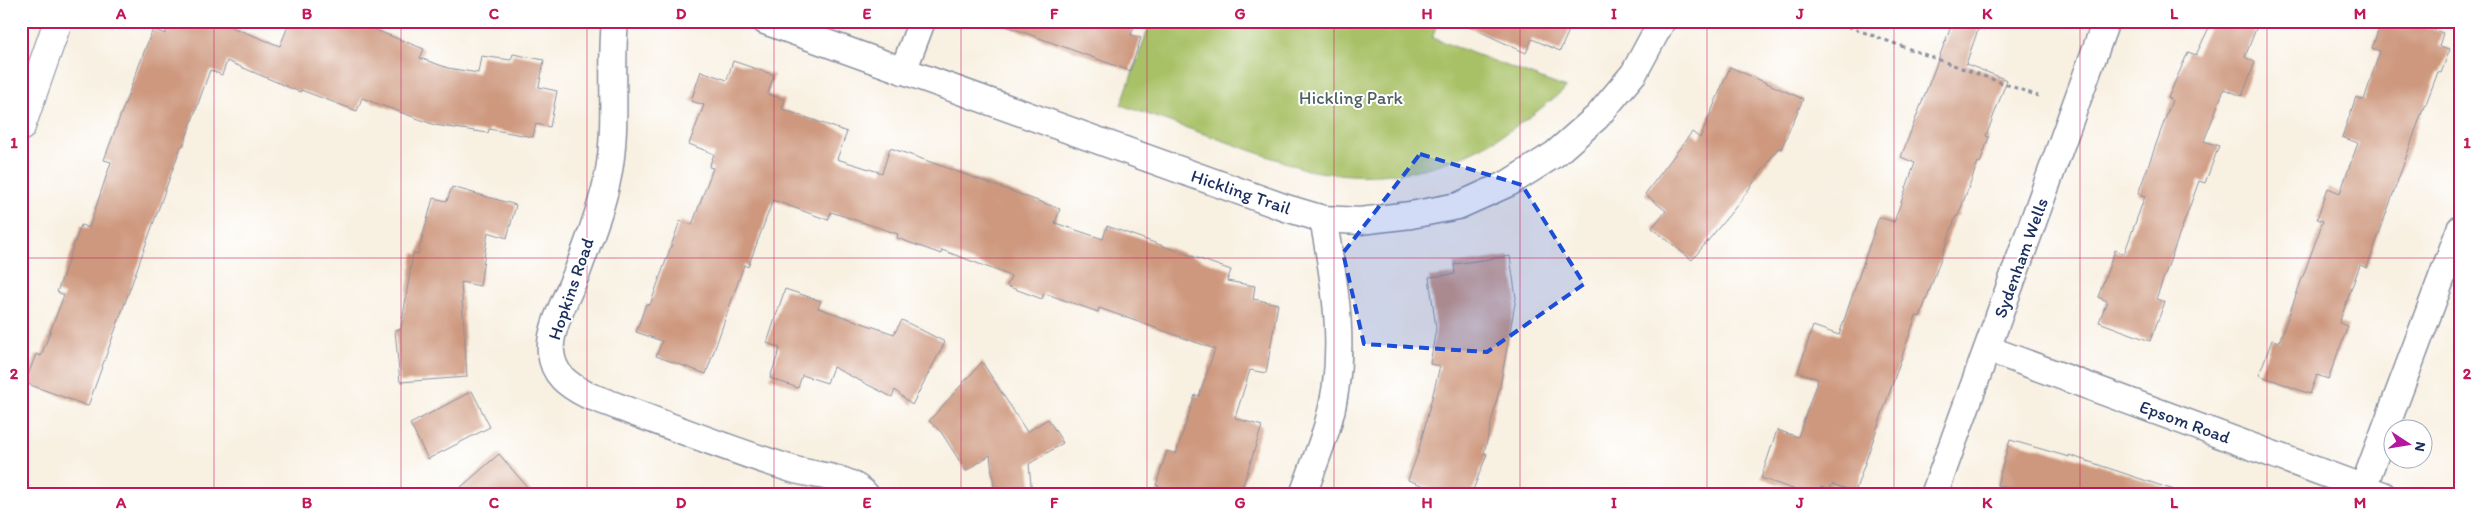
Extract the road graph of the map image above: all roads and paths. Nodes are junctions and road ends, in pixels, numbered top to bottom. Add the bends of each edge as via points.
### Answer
1 (58, 21) edge
2 (615, 21) edge
3 (765, 21) edge
4 (922, 21) edge
5 (1662, 21) edge
6 (1834, 21) edge
7 (2106, 21) edge
8 (903, 71) junction
9 (2038, 96) dead end
10 (21, 127) edge
11 (1323, 219) junction
12 (2460, 229) edge
13 (1988, 349) junction
14 (2373, 491) edge
15 (866, 495) edge
16 (1303, 495) edge
17 (1934, 495) edge

1 - 10 street
2 - 15 street, Hopkins Road via 613,141 608,177 554,329 550,351 555,371 569,386 587,395 793,470 841,479
3 - 8 street, Hickling Trail
4 - 8 street
5 - 11 street, Hickling Trail via 1634,73 1597,117 1556,154 1509,183 1458,206 1360,221
6 - 9 path
7 - 13 street, Sydenham Wells
8 - 11 street, Hickling Trail
11 - 16 street via 1340,339 1337,379 1328,425
12 - 14 street
13 - 14 street, Epsom Road
13 - 17 street, Sydenham Wells

